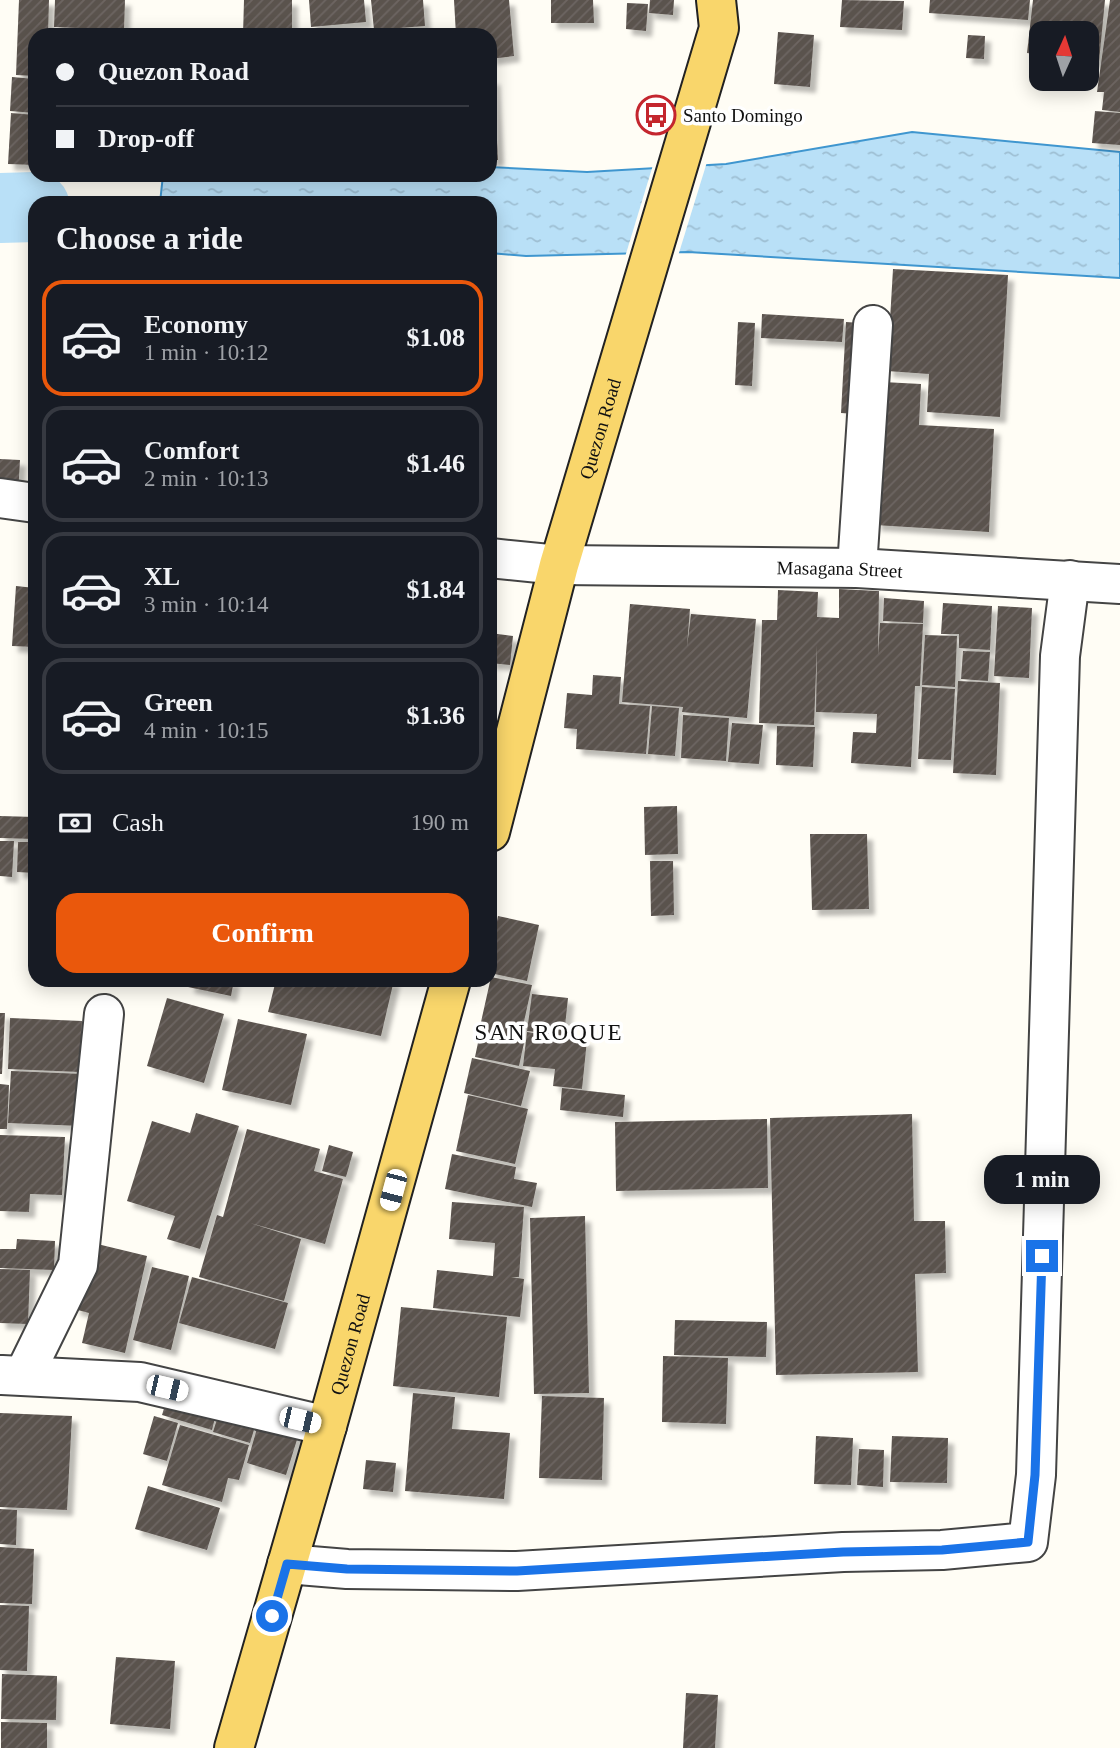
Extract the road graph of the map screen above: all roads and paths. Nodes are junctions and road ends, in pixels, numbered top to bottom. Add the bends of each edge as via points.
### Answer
1 (744, 0) edge
2 (717, 14) edge
3 (873, 325) dead end
4 (0, 498) edge
5 (28, 502) edge
6 (497, 559) edge
7 (559, 565) junction
8 (858, 568) junction
9 (1070, 580) junction
10 (1120, 584) edge
11 (497, 805) edge
12 (449, 987) edge
13 (104, 1014) dead end
14 (12, 1375) edge
15 (327, 1426) junction
16 (287, 1564) junction
17 (234, 1748) edge

1 - 2 main road, Quezon Road
2 - 7 main road, Quezon Road via 687,141
3 - 8 street
4 - 5 street
6 - 7 street, Masagana Street
7 - 8 street, Masagana Street
7 - 11 main road, Quezon Road
8 - 9 street, Masagana Street
9 - 10 street, Masagana Street
9 - 16 street via 1060,656 1036,1461 1028,1542 517,1571
12 - 15 main road, Quezon Road
13 - 14 street via 78,1265
14 - 15 street via 140,1382
15 - 16 main road, Quezon Road
16 - 17 main road, Quezon Road

